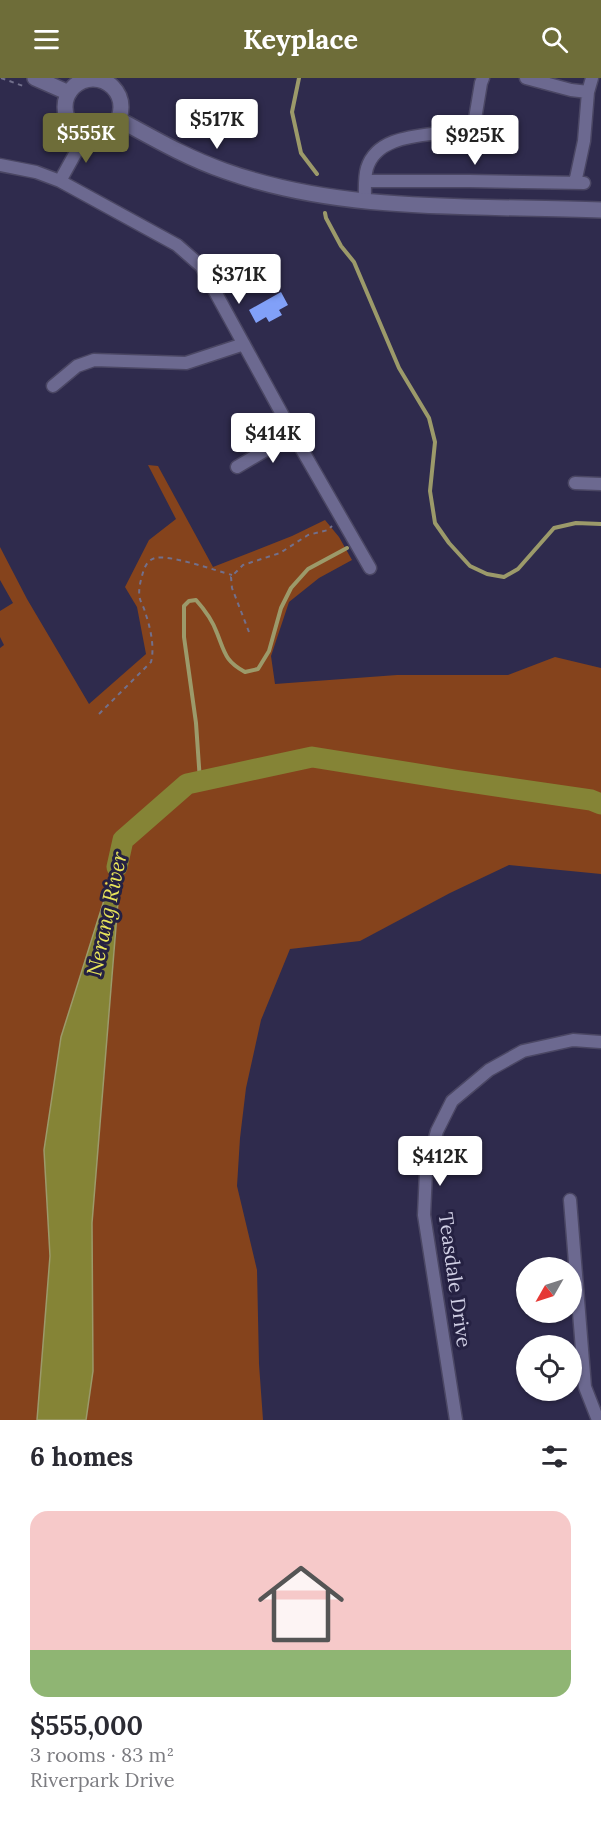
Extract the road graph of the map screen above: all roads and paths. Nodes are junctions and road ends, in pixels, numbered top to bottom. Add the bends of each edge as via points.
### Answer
1 (35, 78) edge
2 (483, 78) edge
3 (526, 78) edge
4 (592, 78) edge
5 (96, 79) edge
6 (588, 92) junction
7 (69, 93) junction
8 (118, 118) junction
9 (86, 134) junction
10 (0, 165) edge
11 (60, 180) junction
12 (366, 181) junction
13 (364, 201) junction
14 (601, 210) edge
15 (244, 344) junction
16 (53, 386) dead end
17 (293, 434) junction
18 (237, 467) dead end
19 (575, 483) dead end
20 (601, 484) edge
21 (342, 517) junction
22 (370, 568) dead end
23 (232, 575) junction
24 (249, 632) dead end
25 (99, 714) dead end
26 (601, 1042) edge
27 (570, 1200) dead end
28 (456, 1420) edge
29 (598, 1420) edge

1 - 7 main road
2 - 12 street via 470,127 387,144 372,157
3 - 6 street
4 - 6 street
5 - 7 main road via 79,83
5 - 8 main road via 107,83 118,95
6 - 12 street via 580,183
7 - 9 main road via 67,117 71,125
8 - 9 main road via 108,130
8 - 13 main road via 225,171 300,191
9 - 11 street
10 - 11 street
11 - 15 street via 177,245 201,266
12 - 13 street
13 - 14 main road
15 - 16 street via 186,363 94,360 78,366
15 - 17 street
17 - 18 street
17 - 21 street
19 - 20 street
21 - 22 street
21 - 23 path via 328,530 243,565
23 - 24 path via 232,588
23 - 25 path via 169,558 148,562 139,592 153,656
26 - 28 street, Teasdale Drive via 573,1040 523,1050 489,1070 452,1101 437,1131 426,1171 424,1215
27 - 29 street via 585,1387

